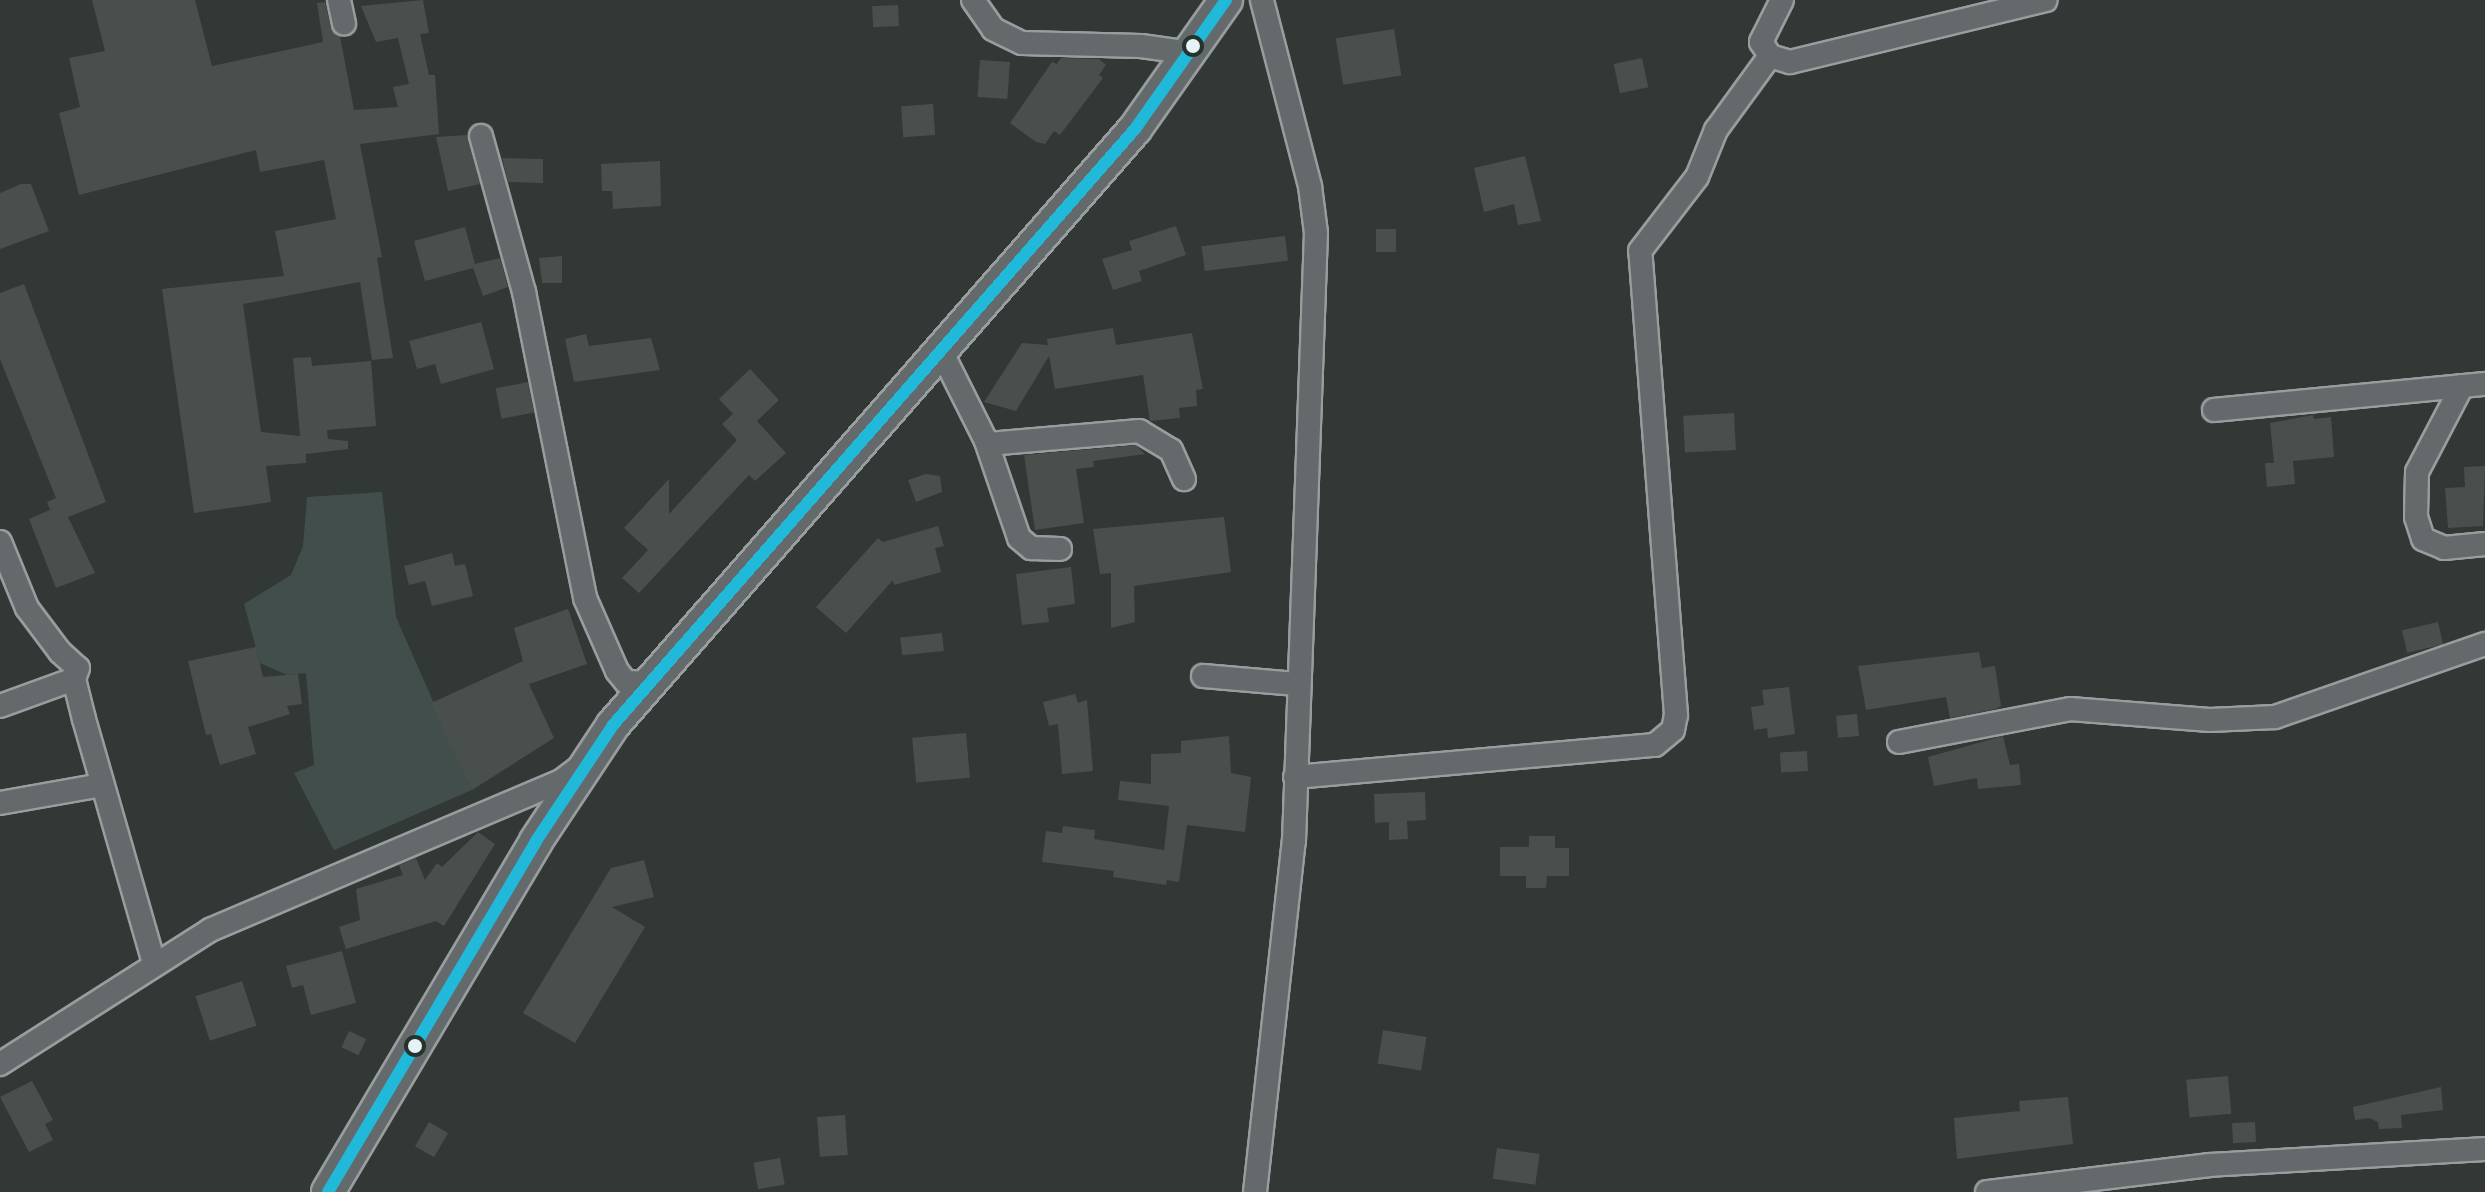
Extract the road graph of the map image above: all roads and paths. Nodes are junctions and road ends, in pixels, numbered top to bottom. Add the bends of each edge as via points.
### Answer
1 (339, 0) edge
2 (973, 0) edge
3 (1226, 0) edge
4 (1262, 0) edge
5 (1782, 0) edge
6 (2046, 0) edge
7 (344, 23) dead end
8 (1191, 53) junction
9 (1770, 56) junction
10 (481, 136) dead end
11 (942, 353) junction
12 (2485, 384) edge
13 (2462, 386) junction
14 (2214, 410) dead end
15 (988, 444) junction
16 (1184, 479) dead end
17 (0, 542) edge
18 (2485, 544) edge
19 (1060, 549) dead end
20 (2485, 644) edge
21 (1203, 676) dead end
22 (74, 679) junction
23 (649, 683) junction
24 (1297, 684) junction
25 (0, 706) edge
26 (1899, 742) dead end
27 (591, 759) junction
28 (1295, 777) junction
29 (102, 785) junction
30 (0, 803) edge
31 (154, 963) junction
32 (0, 1064) edge
33 (2485, 1149) edge
34 (328, 1192) edge
35 (1255, 1192) edge
36 (1987, 1192) edge

1 - 7 street
2 - 8 street via 993,29 1022,43 1141,46
3 - 8 main road
4 - 24 street via 1310,186 1316,233
5 - 9 street via 1761,42
6 - 9 street via 1802,59 1779,61
8 - 11 main road via 1135,129
9 - 28 street via 1716,130 1697,177 1640,251 1676,715 1673,730 1655,745
10 - 23 street via 528,306 585,598 617,671 626,682
11 - 15 street
11 - 23 main road
12 - 13 street
13 - 14 street
13 - 18 street via 2417,472 2416,517 2423,539 2444,548
15 - 16 street via 1139,431 1171,450
15 - 19 street via 1019,538 1031,548
17 - 22 street via 27,608 78,668
20 - 26 street via 2275,717 2210,720 2070,709
21 - 24 street
22 - 25 street
22 - 29 street
23 - 27 main road
24 - 28 street
27 - 31 street via 561,781 210,930
27 - 34 main road
28 - 35 street via 1286,931
29 - 30 street
29 - 31 street
31 - 32 street
33 - 36 street via 2209,1165

